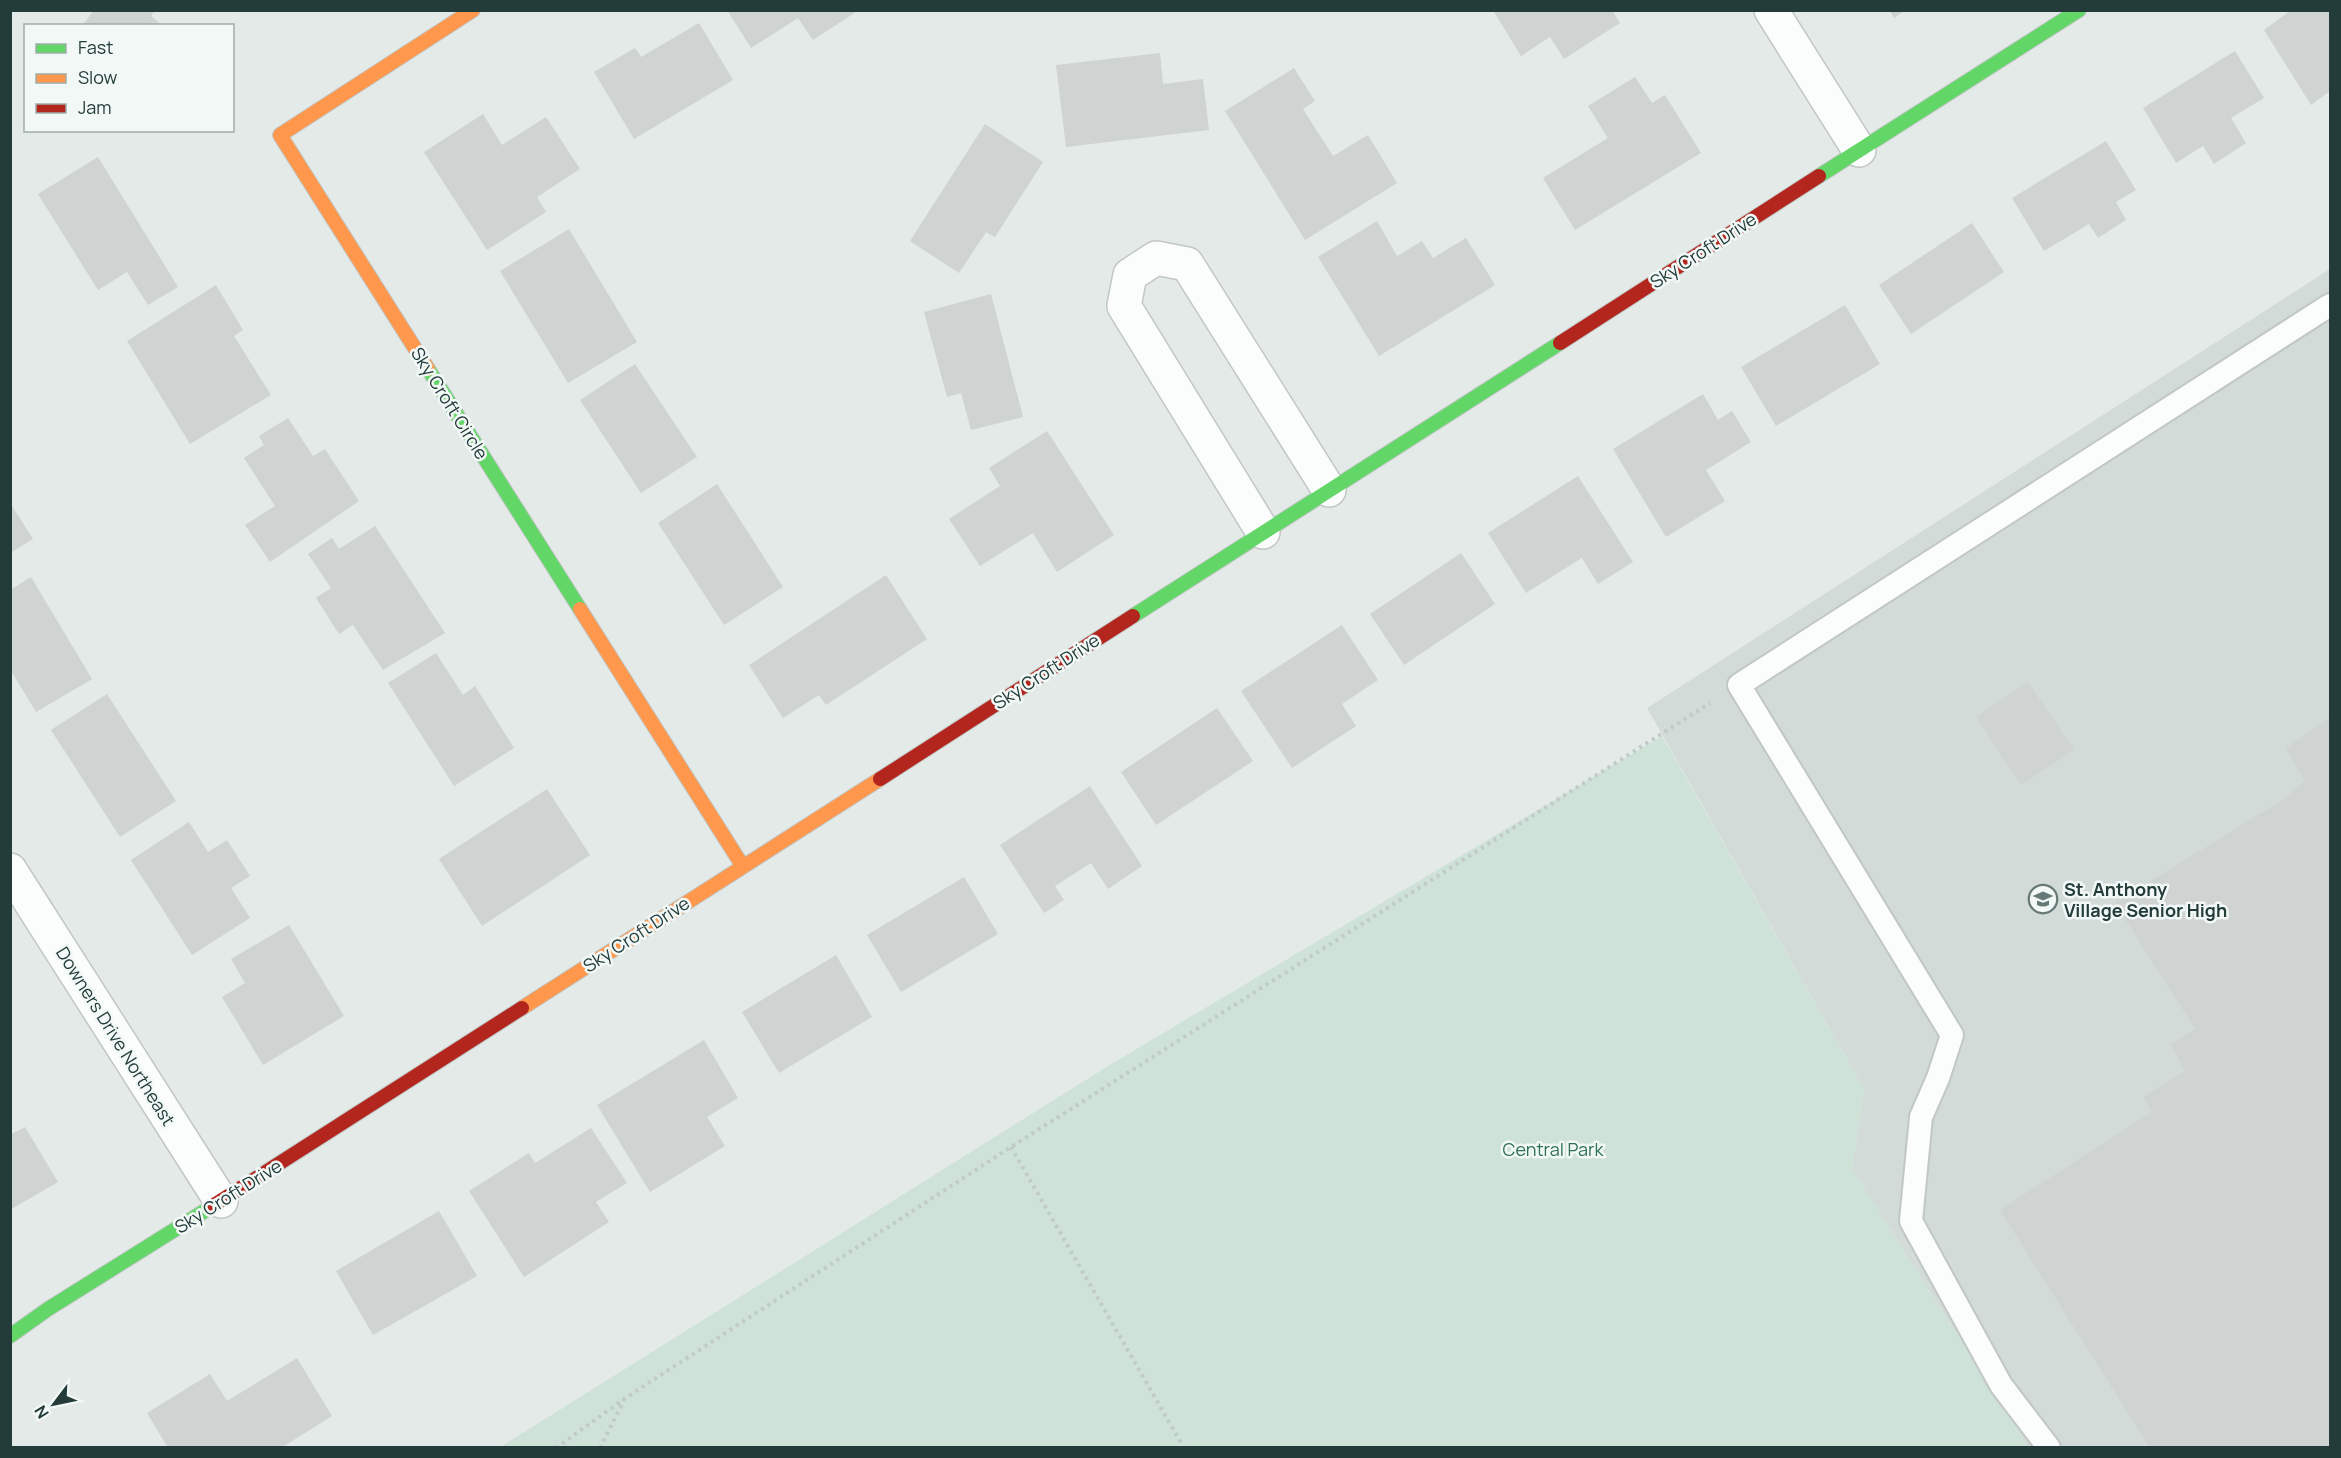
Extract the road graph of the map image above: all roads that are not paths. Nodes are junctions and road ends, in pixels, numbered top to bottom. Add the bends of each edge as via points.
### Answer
1 (473, 10) edge
2 (1771, 10) edge
3 (2079, 10) edge
4 (1859, 150) junction
5 (2331, 305) edge
6 (1329, 490) junction
7 (1263, 532) junction
8 (742, 866) junction
9 (10, 870) edge
10 (221, 1201) junction
11 (10, 1336) edge
12 (2049, 1448) edge

1 - 8 street, Sky Croft Circle via 280,135
2 - 4 street
3 - 4 street, Sky Croft Drive
4 - 6 street, Sky Croft Drive
5 - 12 lane via 1739,685 1952,1035 1921,1117 1911,1221 2001,1385
6 - 7 street, Sky Croft Drive
6 - 7 street via 1187,264 1156,258 1130,275 1124,306
7 - 8 street, Sky Croft Drive
8 - 10 street, Sky Croft Drive
9 - 10 street, Downers Drive Northeast
10 - 11 street, Sky Croft Drive

